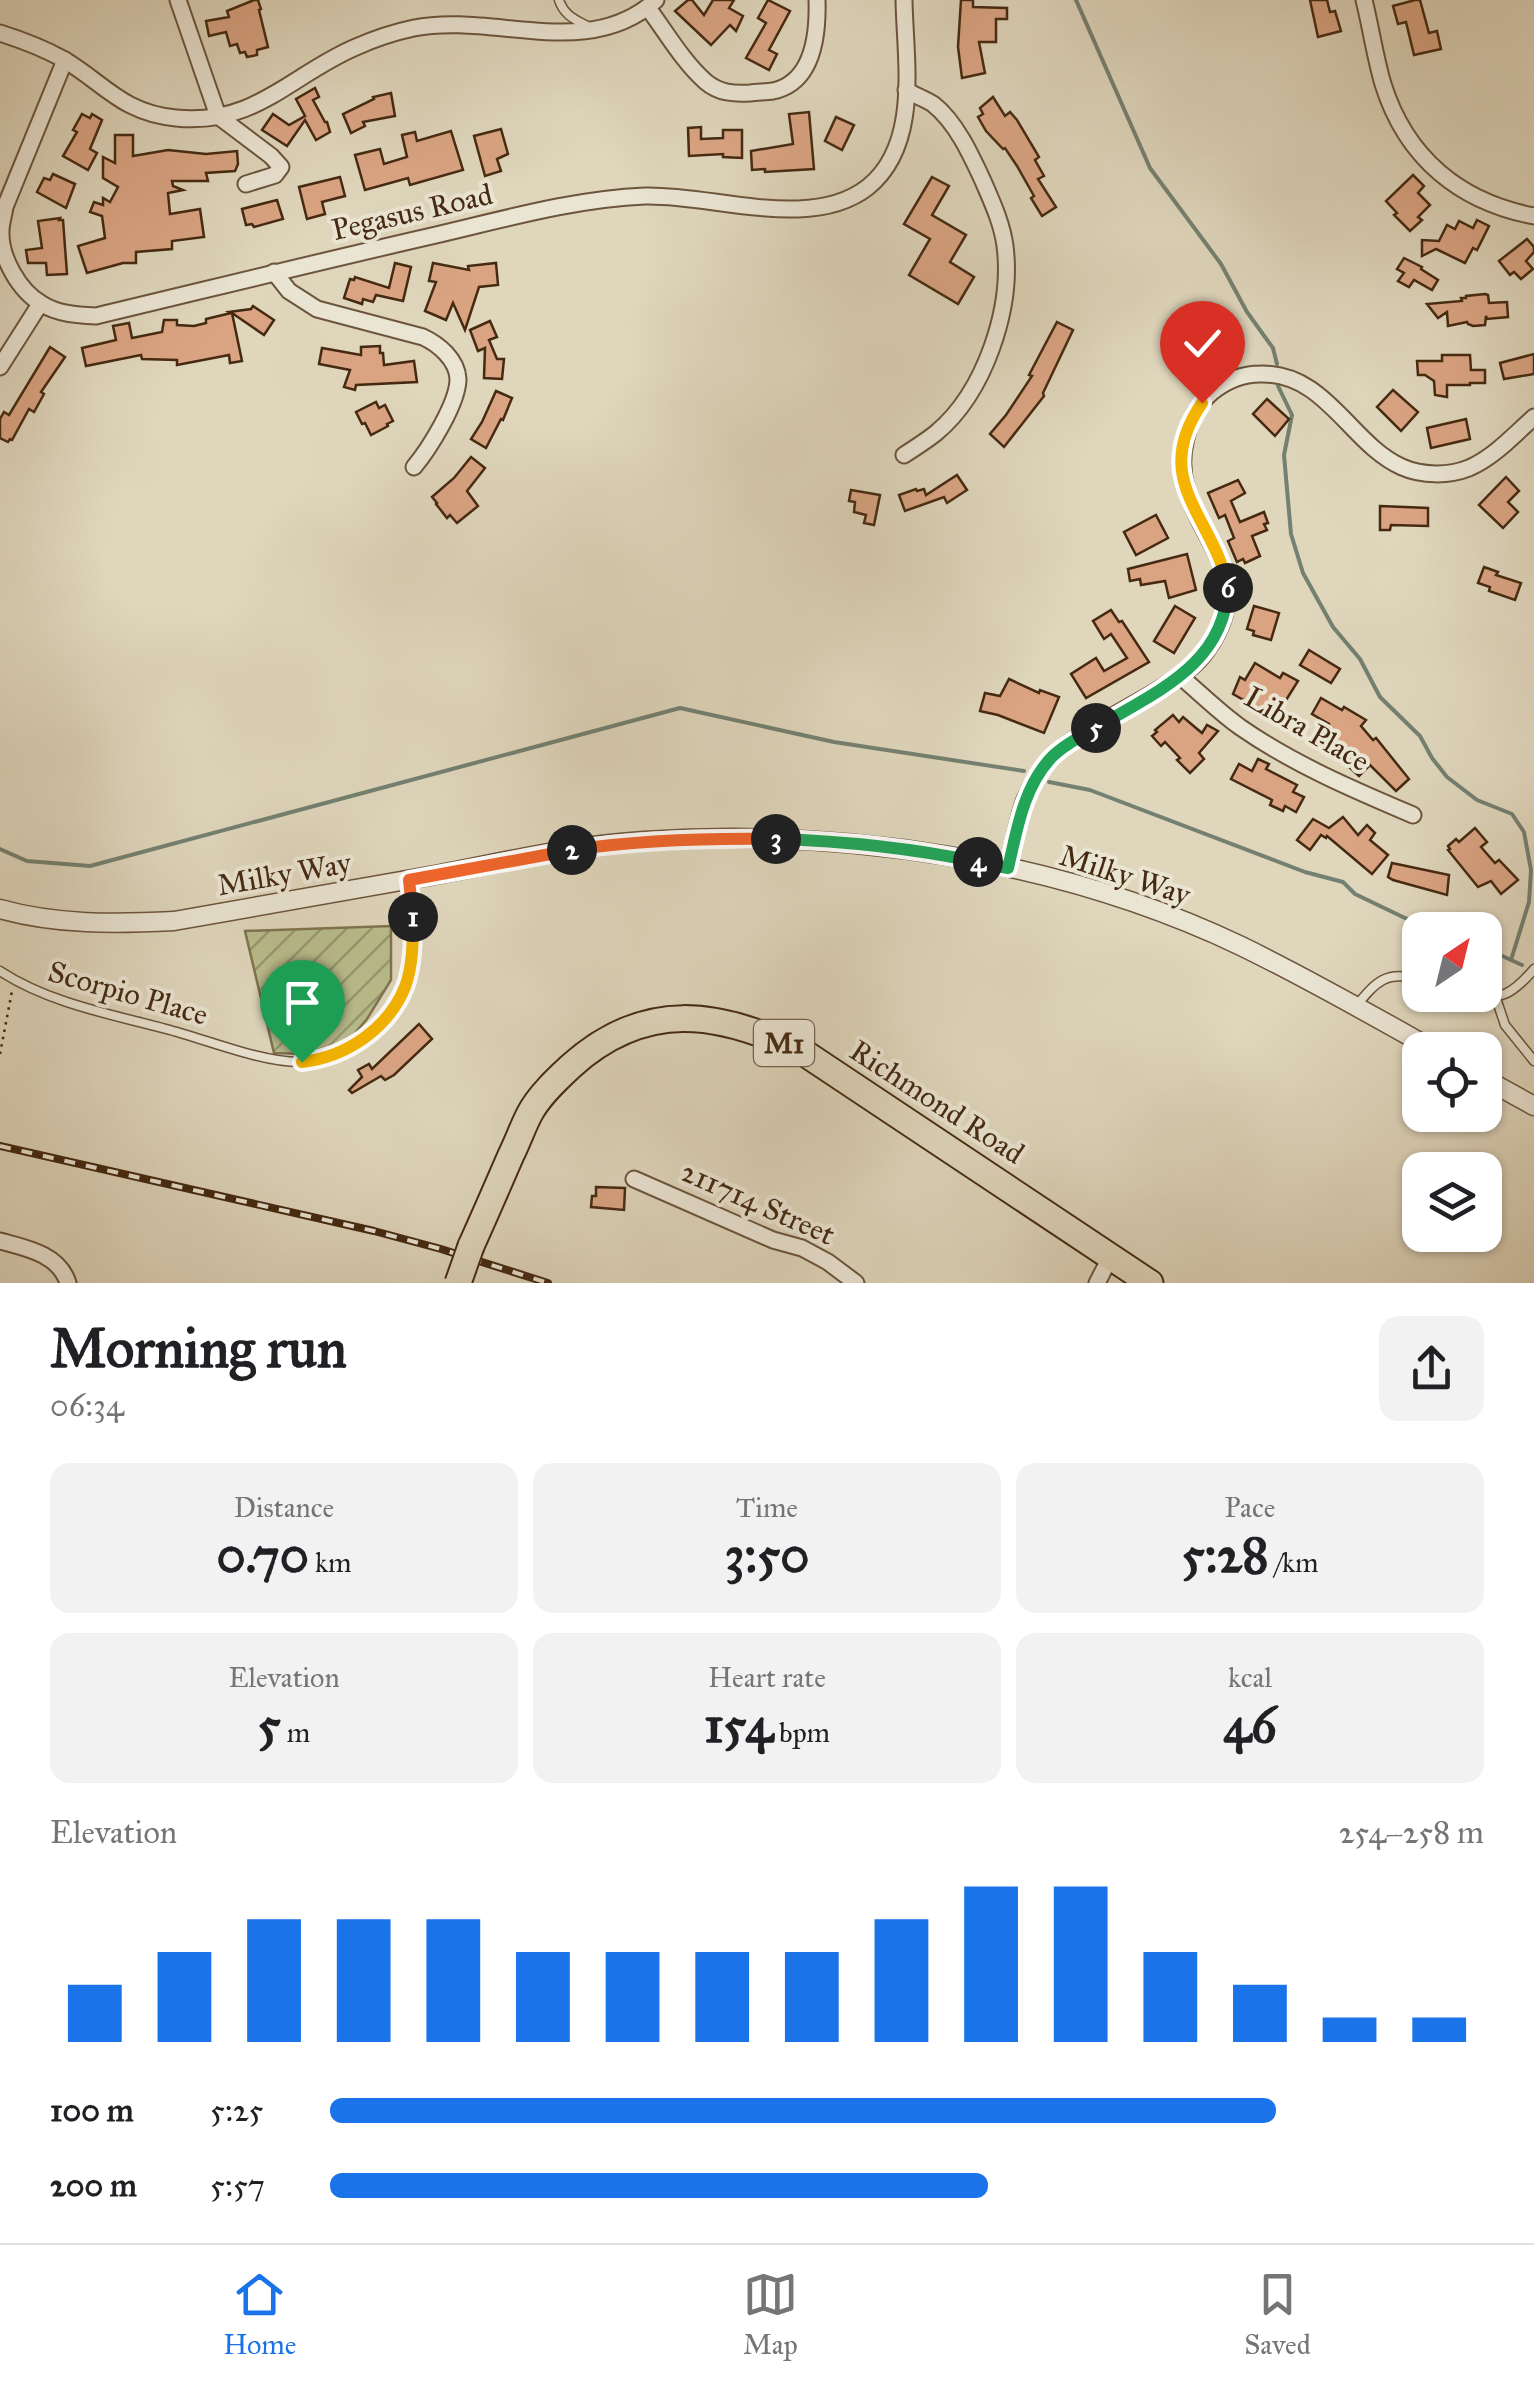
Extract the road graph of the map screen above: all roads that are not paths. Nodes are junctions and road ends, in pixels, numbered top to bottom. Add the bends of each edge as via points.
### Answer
1 (178, 0) edge
2 (559, 0) edge
3 (817, 0) edge
4 (904, 0) edge
5 (1364, 0) edge
6 (652, 4) edge
7 (592, 29) junction
8 (0, 33) edge
9 (65, 60) junction
10 (906, 90) junction
11 (218, 116) junction
12 (246, 184) dead end
13 (1534, 216) edge
14 (274, 272) junction
15 (40, 304) junction
16 (0, 367) edge
17 (1534, 417) edge
18 (904, 455) dead end
19 (414, 467) dead end
20 (1180, 677) junction
21 (1413, 815) dead end
22 (1008, 868) junction
23 (409, 880) junction
24 (0, 909) edge
25 (1534, 969) edge
26 (0, 971) edge
27 (1402, 975) edge
28 (1502, 995) edge
29 (1356, 1006) junction
30 (1501, 1012) edge
31 (1402, 1032) edge
32 (1534, 1061) edge
33 (1502, 1088) edge
34 (1534, 1106) edge
35 (634, 1179) dead end
36 (0, 1241) edge
37 (1111, 1256) junction
38 (68, 1283) edge
39 (458, 1283) edge
40 (856, 1283) edge
41 (1096, 1283) edge
42 (1150, 1283) edge

1 - 11 street
2 - 7 lane via 568,16
3 - 6 street via 816,37 800,72 773,91 742,93 707,82
4 - 10 street, Pegasus Road
5 - 13 street via 1384,85 1415,147 1459,189
6 - 7 street via 613,26
7 - 11 street via 414,28 354,48 254,107
8 - 9 street
9 - 11 street via 117,100 148,112
9 - 15 street via 1,230 10,267
10 - 14 street, Pegasus Road via 892,160 851,199 821,208 606,199
10 - 18 street via 933,104 974,160 1005,243 1007,282 985,366 938,431
11 - 12 street via 280,163 275,175
14 - 15 street, Pegasus Road via 96,316
14 - 19 street via 318,308 422,336 450,360 458,378 451,403
15 - 16 street
17 - 20 street via 1470,468 1426,474 1401,467 1287,377 1250,374 1210,394 1194,414 1182,467 1184,488 1225,570 1226,610 1205,654
20 - 21 street, Libra Place via 1272,748
20 - 22 street via 1052,757 1024,801
22 - 23 street, Milky Way via 865,844 716,838 614,844
22 - 29 street, Milky Way via 1174,918
23 - 24 street, Milky Way via 174,921 62,921
23 - 26 lane, Scorpio Place via 413,934 404,989 352,1048 318,1061 277,1061 41,993
25 - 28 lane
27 - 29 lane via 1389,976
29 - 31 street, Milky Way
30 - 32 lane
33 - 34 street
35 - 40 street, 211714 Street via 802,1248
36 - 38 street via 45,1255
37 - 39 highway, Richmond Road / M1, bridge via 803,1052 746,1027 697,1018 628,1030 555,1081 531,1110
37 - 41 street
37 - 42 highway, Richmond Road / M1

